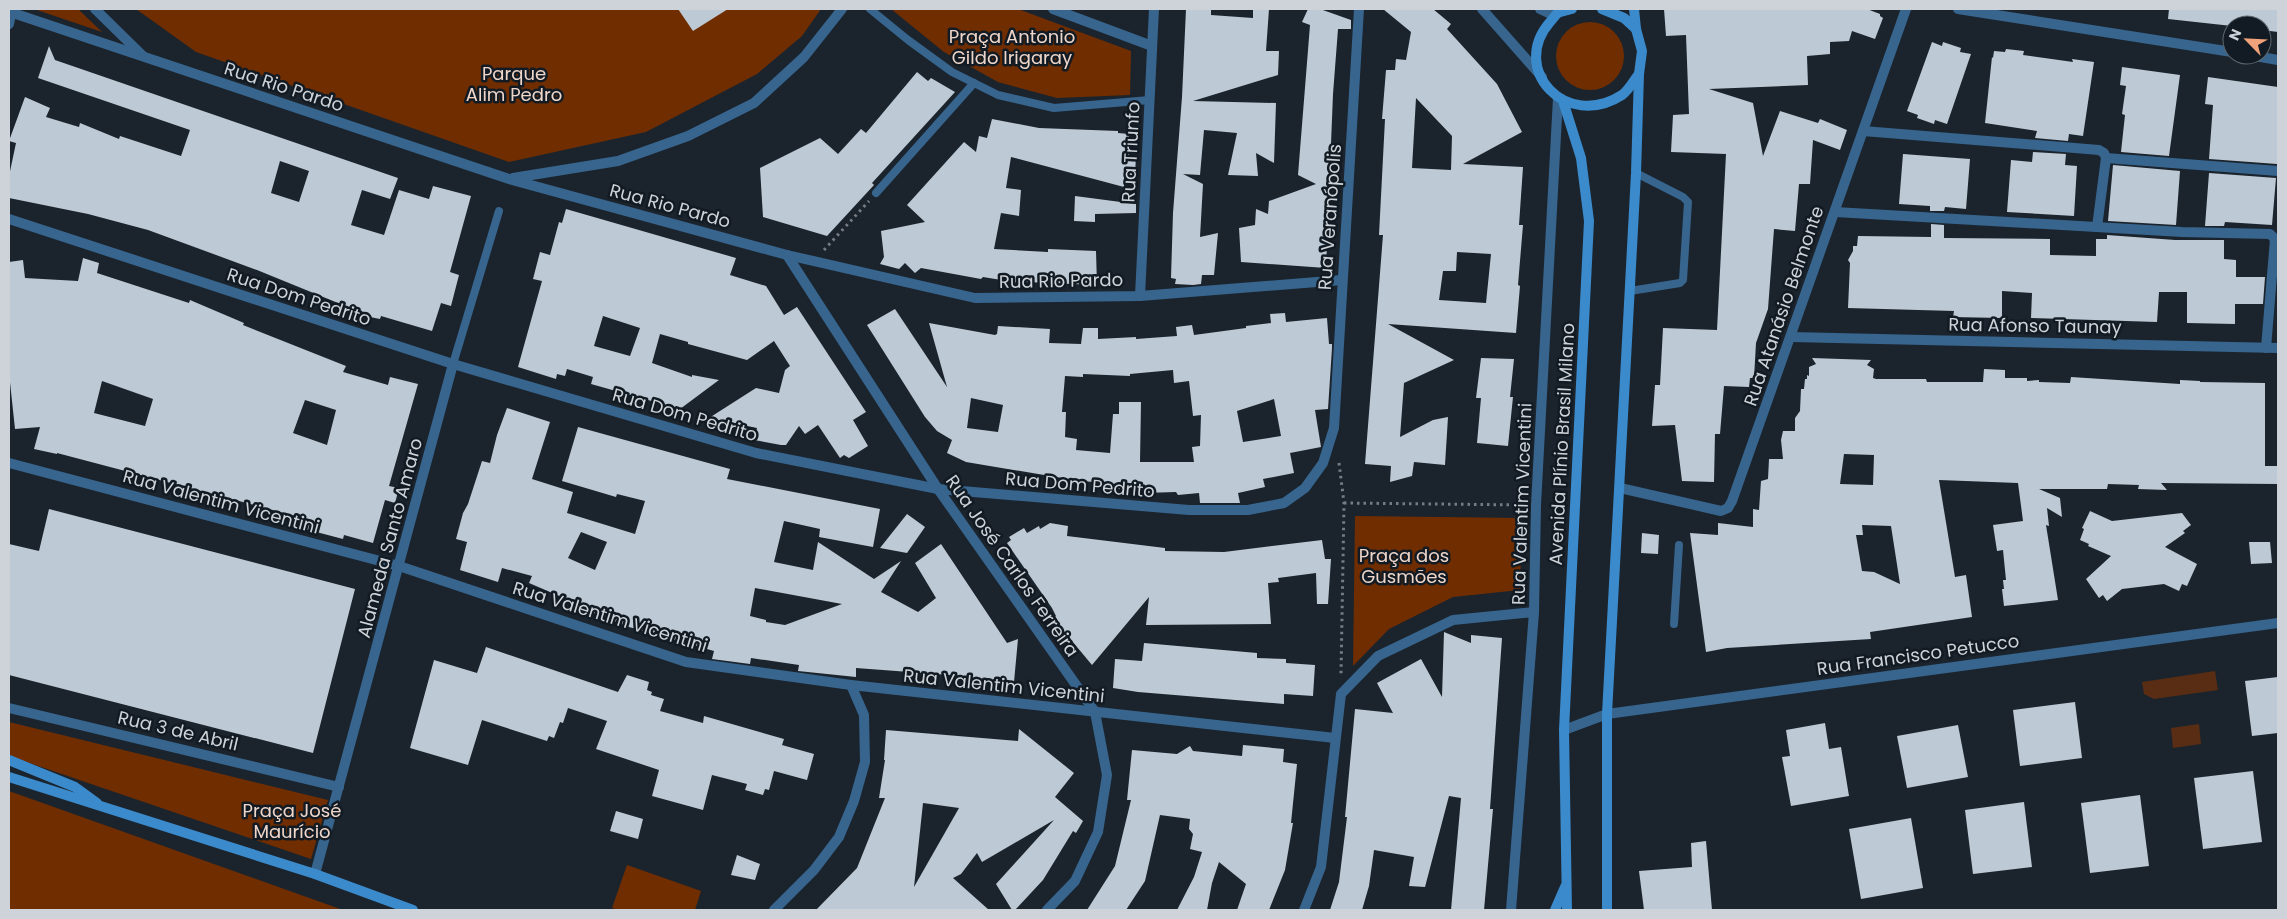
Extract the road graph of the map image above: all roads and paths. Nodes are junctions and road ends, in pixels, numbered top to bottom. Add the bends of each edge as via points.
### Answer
1 (95, 9) edge
2 (842, 9) edge
3 (870, 9) edge
4 (1053, 9) edge
5 (1154, 9) edge
6 (1359, 9) edge
7 (1482, 9) edge
8 (1540, 9) edge
9 (1572, 9) edge
10 (1602, 9) edge
11 (1634, 9) edge
12 (1906, 9) edge
13 (1958, 9) edge
14 (12, 11) edge
15 (1555, 16) junction
16 (9, 24) edge
17 (1636, 29) junction
18 (1152, 46) junction
19 (2222, 50) edge
20 (146, 59) junction
21 (1639, 74) junction
22 (1542, 78) junction
23 (974, 83) junction
24 (1150, 100) junction
25 (1561, 100) junction
26 (1863, 131) junction
27 (2106, 158) junction
28 (2278, 171) edge
29 (1636, 173) junction
30 (509, 179) junction
31 (876, 193) joint
32 (499, 211) dead end
33 (1835, 212) junction
34 (9, 219) edge
35 (2096, 227) junction
36 (787, 255) junction
37 (814, 261) junction
38 (1342, 280) junction
39 (1630, 291) junction
40 (1140, 296) junction
41 (1791, 337) junction
42 (2266, 348) junction
43 (2278, 348) edge
44 (453, 364) junction
45 (1334, 428) joint
46 (9, 463) edge
47 (1620, 488) junction
48 (938, 489) junction
49 (1536, 505) junction
50 (1679, 545) dead end
51 (399, 566) junction
52 (1534, 612) junction
53 (2278, 623) edge
54 (1674, 624) dead end
55 (852, 685) junction
56 (1341, 694) junction
57 (9, 708) edge
58 (1095, 712) junction
59 (1607, 714) junction
60 (1564, 730) junction
61 (1335, 738) junction
62 (9, 760) edge
63 (9, 777) edge
64 (339, 787) junction
65 (102, 807) junction
66 (315, 874) junction
67 (1565, 886) junction
68 (1606, 909) edge
69 (413, 910) edge
70 (774, 910) edge
71 (1047, 910) edge
72 (1304, 910) edge
73 (1511, 910) edge
74 (1555, 910) edge
75 (1567, 910) edge

1 - 20 street
2 - 30 street via 804,57 754,102 704,128 618,161
3 - 23 lane via 952,72
4 - 18 street
5 - 18 street, Rua Triunfo
6 - 38 street, Rua Veranópolis
7 - 22 street
8 - 15 street
9 - 15 main road
10 - 17 main road via 1624,18
11 - 17 main road
12 - 26 street, Rua Atanásio Belmonte
13 - 19 street
14 - 16 street
14 - 20 street, Rua Rio Pardo
15 - 22 main road, Avenida Plínio Brasil Milano via 1543,30 1537,47
17 - 21 main road via 1642,51
18 - 24 street, Rua Triunfo
20 - 30 street, Rua Rio Pardo
21 - 25 main road via 1623,94 1605,102 1590,106
21 - 29 main road
22 - 25 main road, Avenida Plínio Brasil Milano via 1547,88
23 - 24 lane via 998,95 1054,108
23 - 31 lane
24 - 40 street, Rua Triunfo
25 - 49 street, Rua Valentim Vicentini
25 - 60 main road, Avenida Plínio Brasil Milano via 1581,158 1589,221
26 - 27 street via 2099,150
26 - 33 street, Rua Atanásio Belmonte
27 - 28 street
27 - 35 street
29 - 39 main road
29 - 39 lane via 1688,202 1683,280
30 - 36 street, Rua Rio Pardo
31 - 37 path
32 - 44 lane, Alameda Santo Amaro
33 - 35 street
33 - 41 street, Rua Atanásio Belmonte
34 - 44 street, Rua Dom Pedrito
35 - 42 street via 2273,236
36 - 37 street, Rua Rio Pardo
36 - 48 street, Rua José Carlos Ferreira
37 - 40 street, Rua Rio Pardo via 975,298
38 - 40 street, Rua Rio Pardo
38 - 45 street, Rua Veranópolis
39 - 47 main road
41 - 42 street, Rua Afonso Taunay
41 - 47 street, Rua Atanásio Belmonte via 1728,508 1721,511
42 - 43 street, Rua Afonso Taunay
44 - 48 street, Rua Dom Pedrito via 756,454
44 - 51 street, Alameda Santo Amaro
45 - 48 street, Rua Dom Pedrito via 1323,464 1305,488 1284,503 1248,510 1189,510
46 - 51 street, Rua Valentim Vicentini
47 - 59 main road
48 - 58 street, Rua José Carlos Ferreira
49 - 52 street, Rua Valentim Vicentini
49 - 56 path via 1344,503
50 - 54 lane
51 - 55 street, Rua Valentim Vicentini via 686,662
51 - 64 street, Alameda Santo Amaro
52 - 56 street via 1453,620 1378,656
52 - 73 street, Rua Valentim Vicentini
53 - 59 street, Rua Francisco Petucco
55 - 58 street, Rua Valentim Vicentini
55 - 70 street via 864,716 865,762 854,801 834,843 814,870
56 - 61 street
57 - 64 street, Rua 3 de Abril
58 - 61 street, Rua Valentim Vicentini
58 - 71 street, Rua José Carlos Ferreira via 1107,775 1098,832 1075,881
59 - 60 street, Rua Francisco Petucco
59 - 68 main road
60 - 67 main road, Avenida Plínio Brasil Milano
61 - 72 street via 1321,867
62 - 65 main road via 75,787
63 - 65 main road
64 - 66 street, Alameda Santo Amaro
65 - 66 main road
66 - 69 main road
67 - 74 main road
67 - 75 main road, Avenida Plínio Brasil Milano

